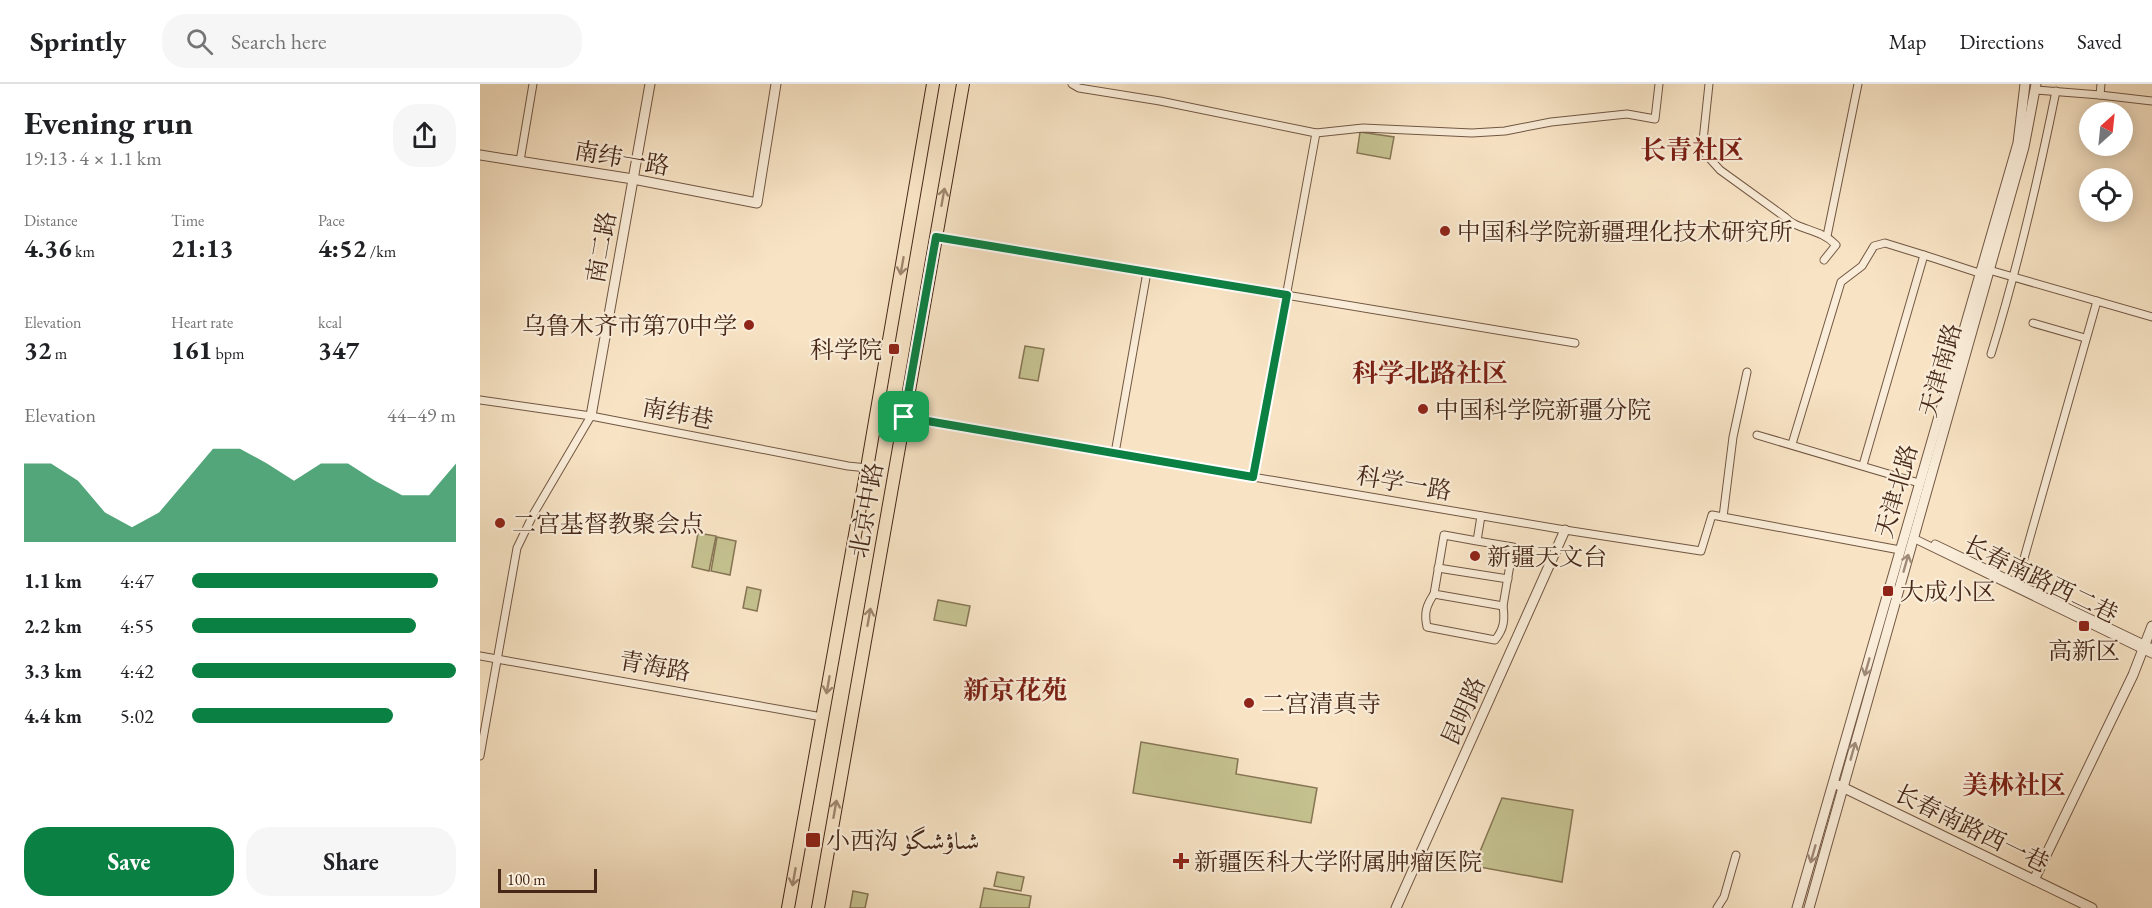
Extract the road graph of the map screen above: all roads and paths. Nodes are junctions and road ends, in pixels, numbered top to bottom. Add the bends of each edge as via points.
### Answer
1 (533, 84) edge
2 (650, 84) edge
3 (776, 84) edge
4 (933, 84) edge
5 (963, 84) edge
6 (1072, 84) edge
7 (1659, 84) edge
8 (1709, 84) edge
9 (1858, 84) edge
10 (2025, 84) edge
11 (2101, 84) edge
12 (2036, 87) edge
13 (2056, 91) junction
14 (2100, 95) junction
15 (2152, 101) edge
16 (1316, 133) junction
17 (480, 155) edge
18 (520, 161) junction
19 (633, 179) junction
20 (1827, 236) junction
21 (936, 237) junction
22 (1924, 255) junction
23 (1824, 260) dead end
24 (1147, 272) junction
25 (1984, 272) junction
26 (2014, 279) junction
27 (1287, 295) junction
28 (2097, 301) junction
29 (2152, 317) edge
30 (2032, 323) dead end
31 (2085, 338) junction
32 (1575, 343) dead end
33 (1991, 354) dead end
34 (1747, 372) dead end
35 (480, 400) edge
36 (876, 413) junction
37 (591, 416) junction
38 (904, 417) junction
39 (1757, 435) dead end
40 (1792, 444) junction
41 (1115, 453) junction
42 (1930, 462) junction
43 (1863, 465) junction
44 (867, 468) junction
45 (1253, 477) junction
46 (1919, 483) junction
47 (1481, 516) junction
48 (1723, 518) junction
49 (1565, 530) junction
50 (1913, 536) junction
51 (1477, 541) junction
52 (1900, 550) junction
53 (1438, 567) junction
54 (1508, 579) junction
55 (2017, 583) junction
56 (1434, 594) junction
57 (1503, 606) junction
58 (2152, 626) edge
59 (1880, 637) junction
60 (2147, 647) edge
61 (2152, 654) edge
62 (480, 656) edge
63 (498, 658) junction
64 (822, 717) junction
65 (480, 756) edge
66 (1838, 785) junction
67 (1736, 855) dead end
68 (2034, 880) junction
69 (788, 908) edge
70 (818, 908) edge
71 (1396, 908) edge
72 (1717, 908) edge
73 (1797, 908) edge
74 (1809, 908) edge
75 (2092, 908) edge

1 - 18 street
2 - 19 street, 南二路
3 - 19 street, 南纬一路 via 757,203
4 -> 36 main road, 北京中路
21 -> 5 main road, 北京中路
6 - 16 street
7 - 16 street via 1654,119 1627,114 1472,133 1363,128
8 - 20 street via 1702,150 1720,170 1790,222
9 - 20 street
10 - 25 street via 2018,143
11 - 14 street
12 - 13 street
12 - 25 street, 天津南路 via 2024,147
13 - 14 street
13 - 26 street
14 - 15 street
16 - 27 street
17 - 18 street, 南纬一路
18 - 19 street, 南纬一路
19 - 37 street, 南二路
20 - 23 street via 1836,245
21 - 24 street
21 - 38 main road, 北京中路
22 - 25 street
22 - 40 street via 1885,243 1874,246 1862,266 1841,282
22 - 43 street
24 - 27 street
24 - 41 street
25 - 26 street
25 - 42 street, 天津南路
26 - 28 street
26 - 33 street
27 - 32 street
27 - 45 street
28 - 29 street
28 - 31 street
30 - 31 street
31 - 55 street
34 - 48 street via 1733,437
35 - 37 street, 南纬巷
36 - 38 street, 科学一路
36 - 44 main road, 北京中路
37 - 44 street, 南纬巷
37 - 63 street via 524,532
38 - 41 street, 科学一路
70 -> 38 main road, 北京中路
39 - 40 street
40 - 43 street
41 - 45 street, 科学一路
42 - 46 street, 天津北路
42 - 50 street, 天津南路
43 - 46 street
44 -> 64 main road, 北京中路
45 - 47 street, 科学一路
46 - 52 street, 天津北路
47 - 49 street, 科学一路
47 - 51 street
48 - 49 street, 科学一路 via 1712,515 1701,551
48 - 52 street
49 - 71 street, 昆明路
50 - 55 street, 长春南路西二巷
59 -> 50 street, 天津南路
50 - 60 street, 长春南路西二巷
51 - 53 street via 1444,535
51 - 54 street via 1513,547
52 - 59 street, 天津北路
53 - 54 street
53 - 56 street
54 - 57 street
55 - 60 street, 长春南路西二巷
56 - 57 street
56 - 57 street via 1427,606 1427,627 1495,640 1502,631
58 - 60 street
59 - 66 street, 天津南路
60 - 61 street, 长春南路西二巷
60 - 68 street
62 - 63 street, 青海路
63 - 64 street, 青海路
63 - 65 street
64 -> 69 main road, 北京中路
66 - 68 street, 长春南路西一巷
66 -> 73 street
66 - 74 street, 天津南路
67 - 72 street
68 - 75 street, 长春南路西一巷

